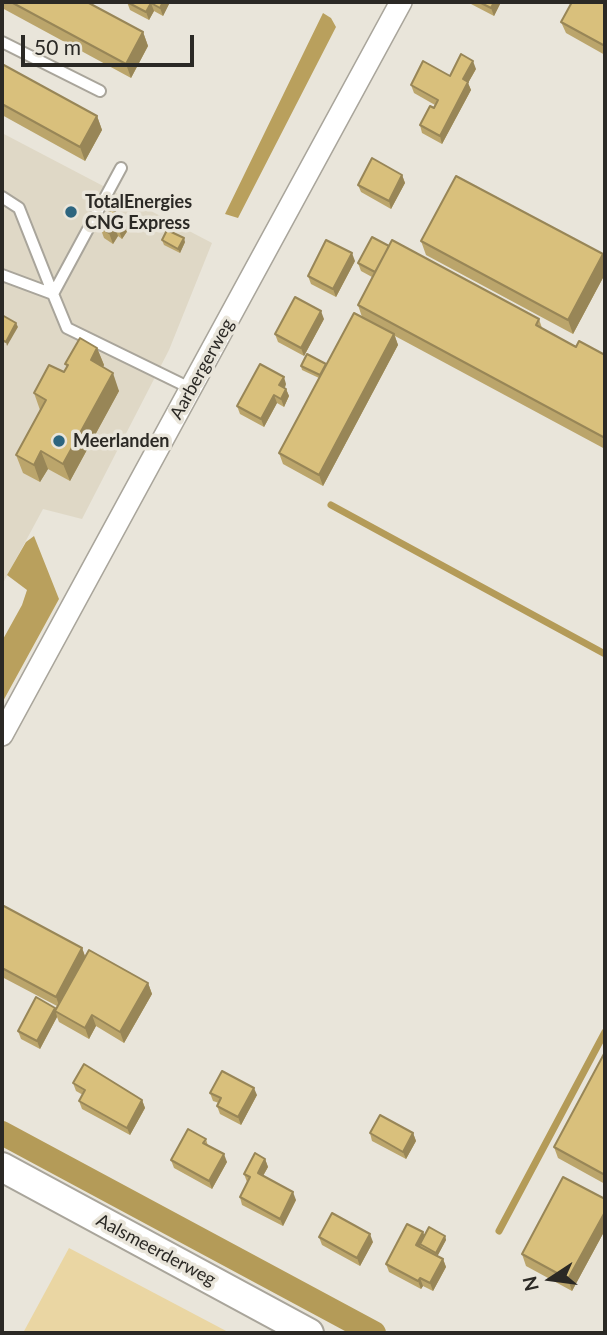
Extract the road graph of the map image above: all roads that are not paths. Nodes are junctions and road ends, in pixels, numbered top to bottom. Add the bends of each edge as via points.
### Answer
1 (401, 2) edge
2 (2, 42) edge
3 (100, 91) dead end
4 (121, 168) dead end
5 (2, 197) edge
6 (2, 275) edge
7 (53, 294) junction
8 (192, 389) junction
9 (2, 735) edge
10 (2, 1167) edge
11 (309, 1333) edge

1 - 8 street, Aarbergerweg
2 - 3 lane
4 - 7 lane
5 - 7 lane via 19,208
6 - 7 lane
7 - 8 lane via 67,328
8 - 9 street, Aarbergerweg
10 - 11 street, Aalsmeerderweg

